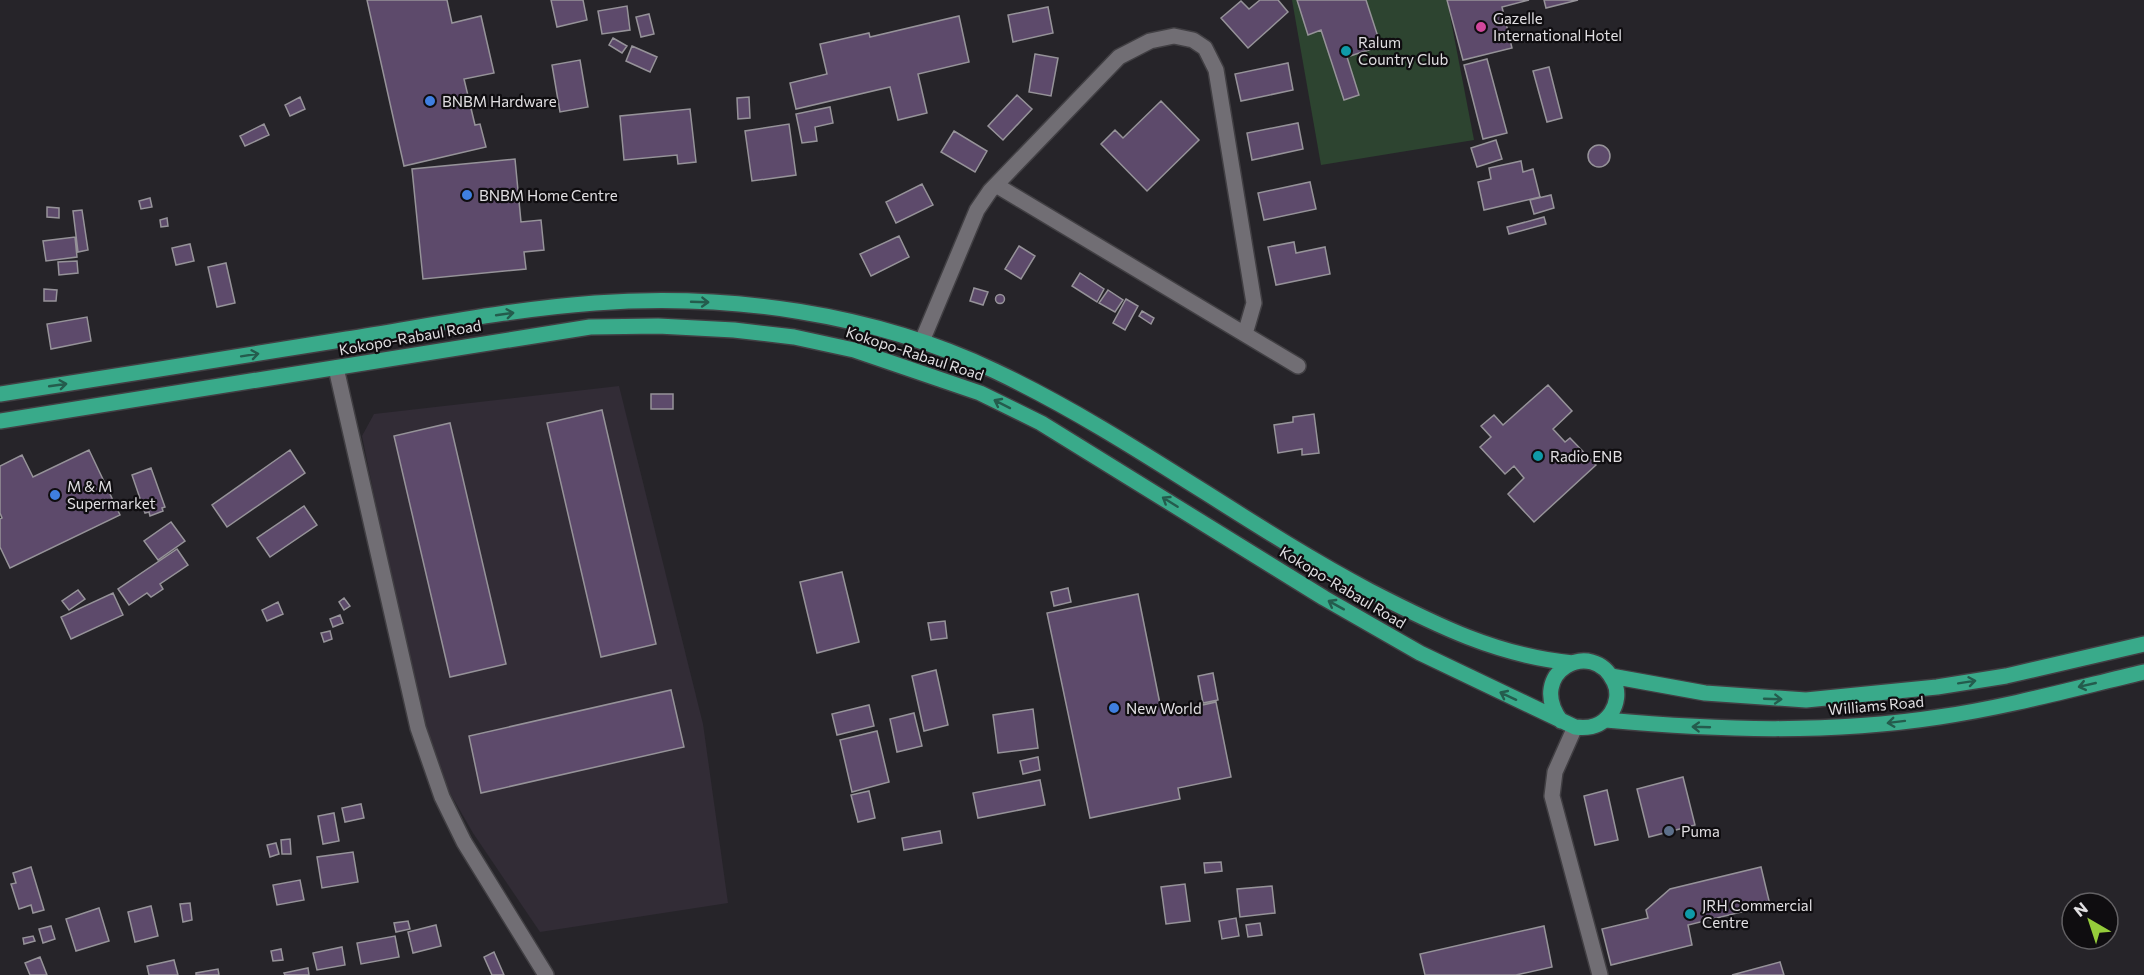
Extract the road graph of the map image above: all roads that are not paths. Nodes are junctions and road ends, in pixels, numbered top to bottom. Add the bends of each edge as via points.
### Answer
1 (996, 184) junction
2 (1245, 334) junction
3 (922, 341) junction
4 (1298, 366) dead end
5 (336, 368) junction
6 (0, 394) edge
7 (0, 421) edge
8 (2144, 644) edge
9 (1573, 663) junction
10 (2144, 672) edge
11 (1611, 676) junction
12 (1606, 720) junction
13 (1568, 724) junction
14 (546, 975) edge
15 (1600, 975) edge

1 - 2 street
1 - 2 street via 1119,57 1150,41 1174,36 1193,40 1206,48 1221,92 1254,303
1 - 3 street via 977,210
2 - 4 street
6 -> 3 main road, Kokopo-Rabaul Road via 504,314 596,303 742,303
3 - 9 main road, Kokopo-Rabaul Road via 993,370 1057,403 1338,574 1440,628 1504,651
5 - 7 main road, Kokopo-Rabaul Road
13 -> 5 main road, Kokopo-Rabaul Road via 1420,652 1324,598 1041,423 980,393 854,350 734,330 590,327
5 - 14 street via 418,728 442,797 464,842
11 -> 8 main road, Williams Road via 1705,693 1806,700 2006,676
9 - 11 main road via 1594,662
9 - 13 main road via 1560,670 1549,696 1553,709
10 -> 12 main road, Williams Road via 2005,705 1869,725 1733,729
11 - 12 main road via 1617,698
12 - 13 main road via 1597,726
13 - 15 street via 1552,796

